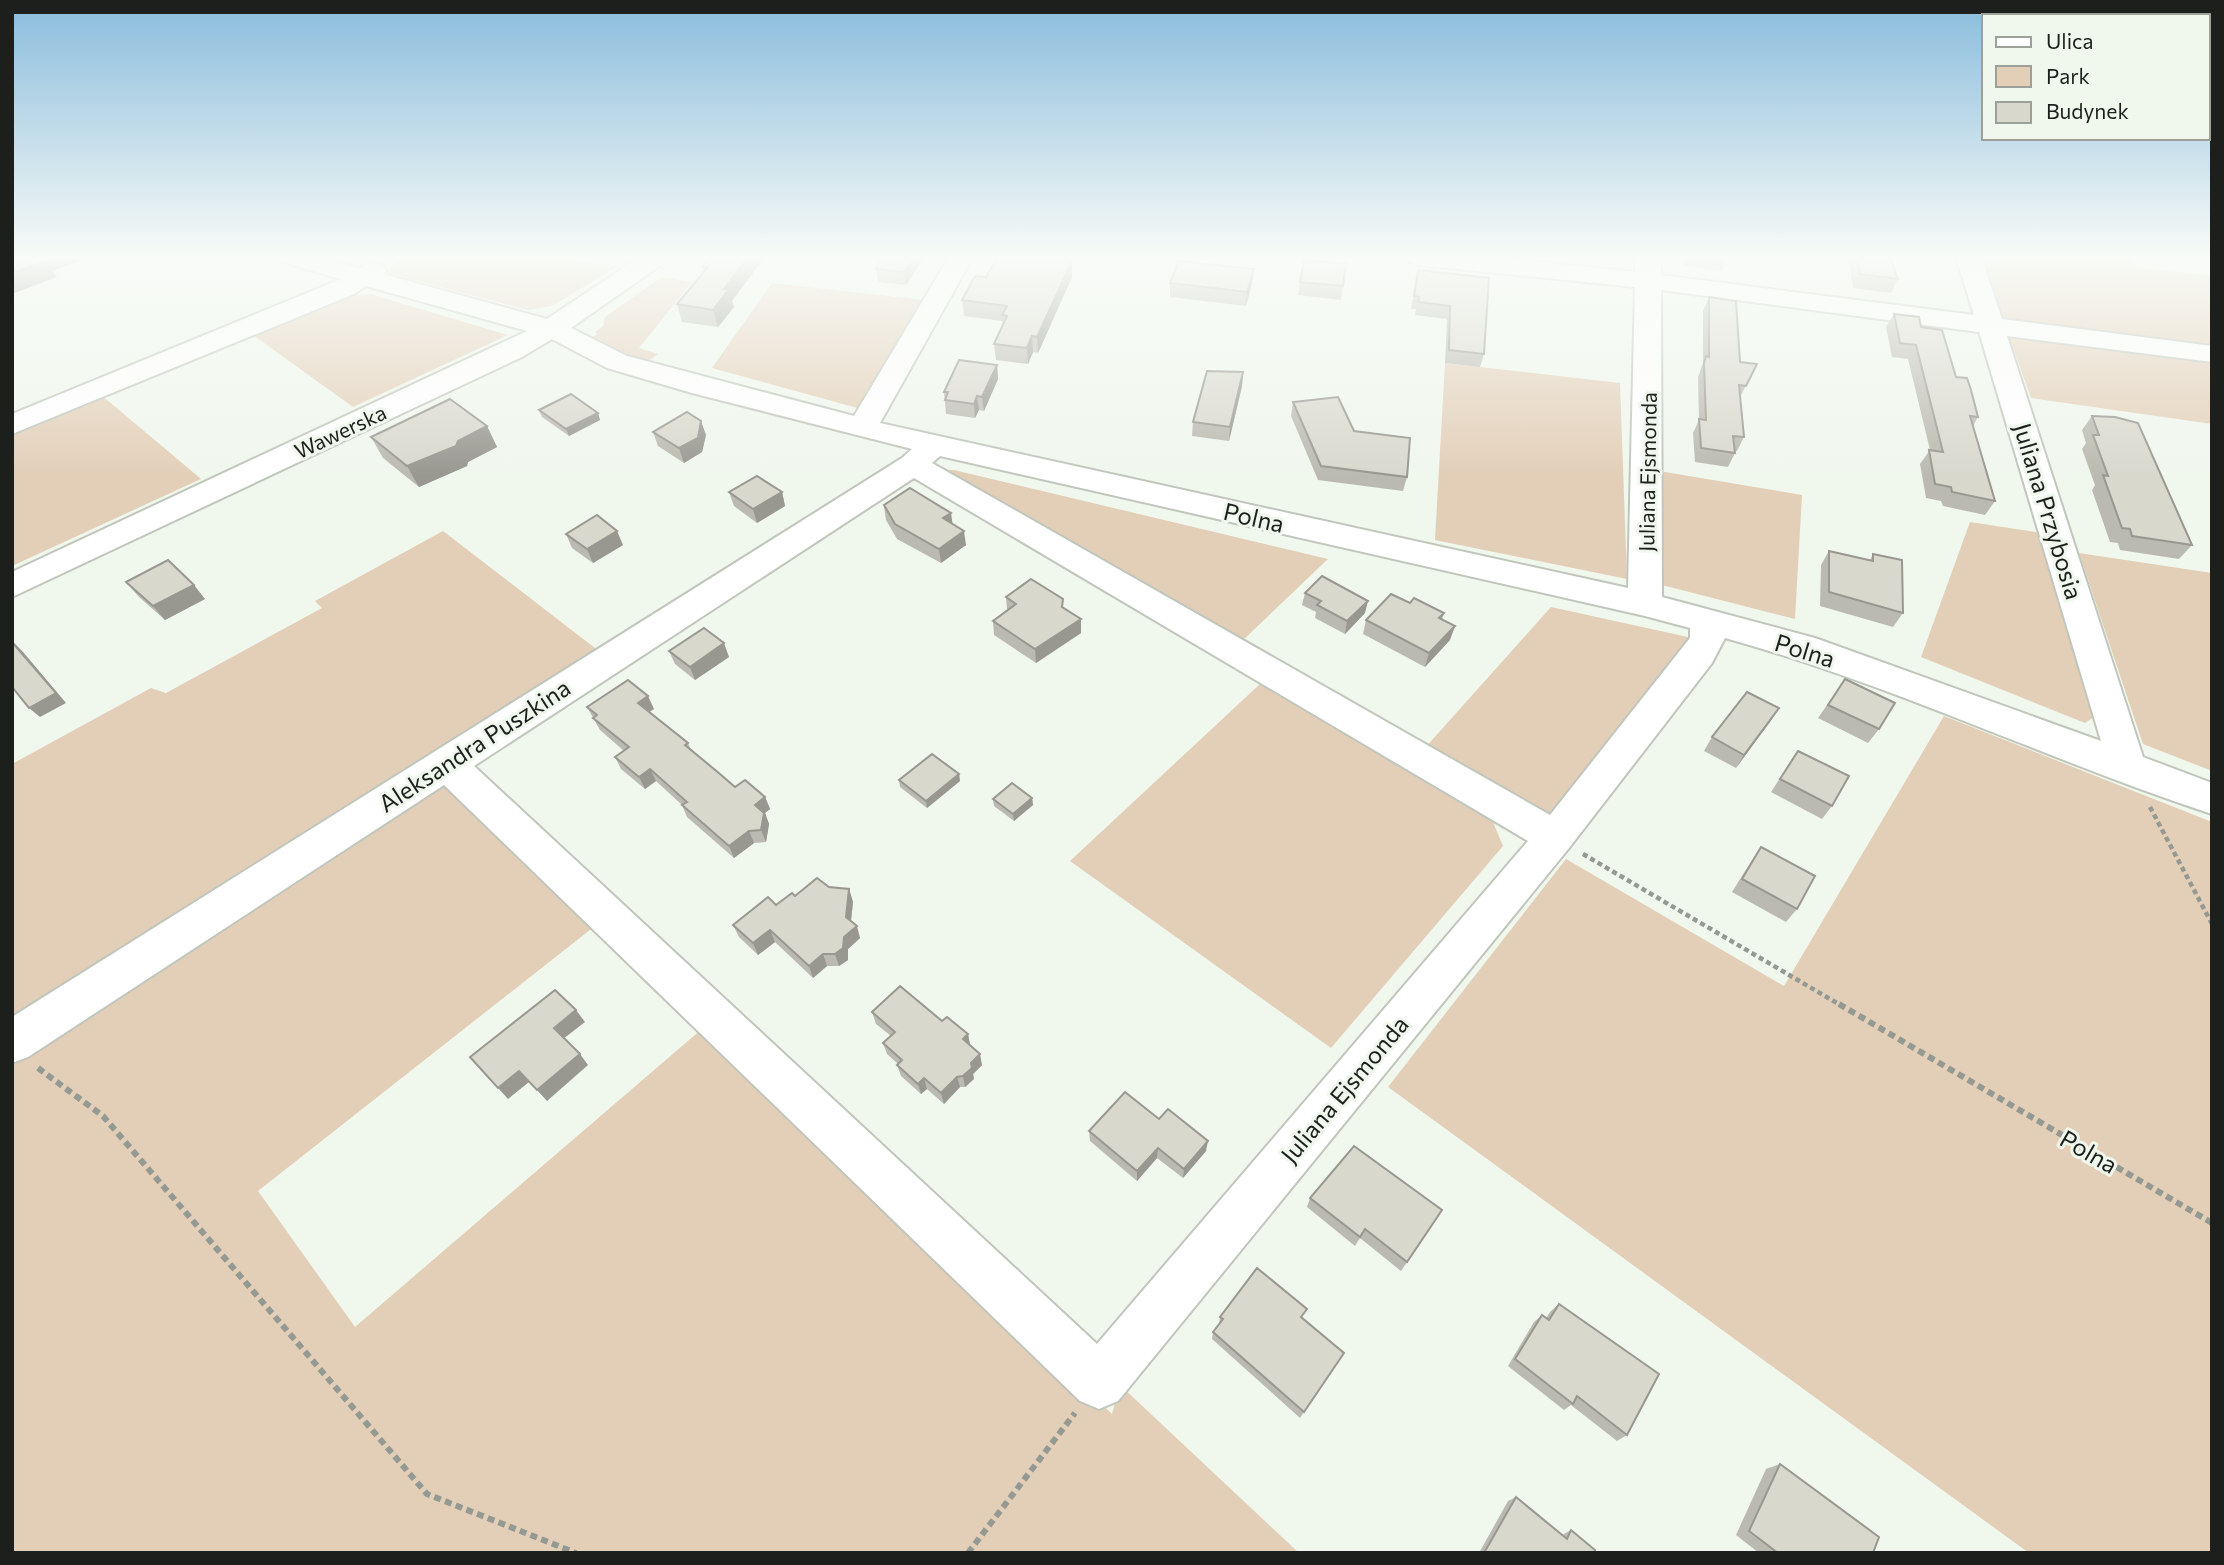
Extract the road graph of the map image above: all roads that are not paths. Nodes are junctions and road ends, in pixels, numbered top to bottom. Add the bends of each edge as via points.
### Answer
1 (238, 330) edge
2 (550, 330) edge
3 (554, 330) edge
4 (919, 330) edge
5 (1647, 330) edge
6 (1994, 330) edge
7 (2036, 330) edge
8 (2212, 354) edge
9 (12, 425) edge
10 (862, 428) junction
11 (923, 455) junction
12 (12, 586) edge
13 (1645, 604) junction
14 (1705, 622) junction
15 (446, 763) junction
16 (2127, 765) junction
17 (2212, 799) edge
18 (1555, 837) junction
19 (22, 1053) edge

1 - 9 street
2 - 12 street, Wawerska
3 - 10 street, Polna via 617,362
4 - 10 street
5 - 13 street, Juliana Ejsmonda
6 - 16 street, Juliana Przybosia
7 - 8 street
10 - 11 street, Polna
11 - 13 street, Polna
11 - 15 street, Aleksandra Puszkina
11 - 18 street, Polna
13 - 14 street, Polna
14 - 16 street, Polna via 1803,647
14 - 18 street, Juliana Ejsmonda via 1709,638 1700,654
15 - 18 street, Juliana Ejsmonda via 1099,1382
15 - 19 street, Aleksandra Puszkina
16 - 17 street, Polna

